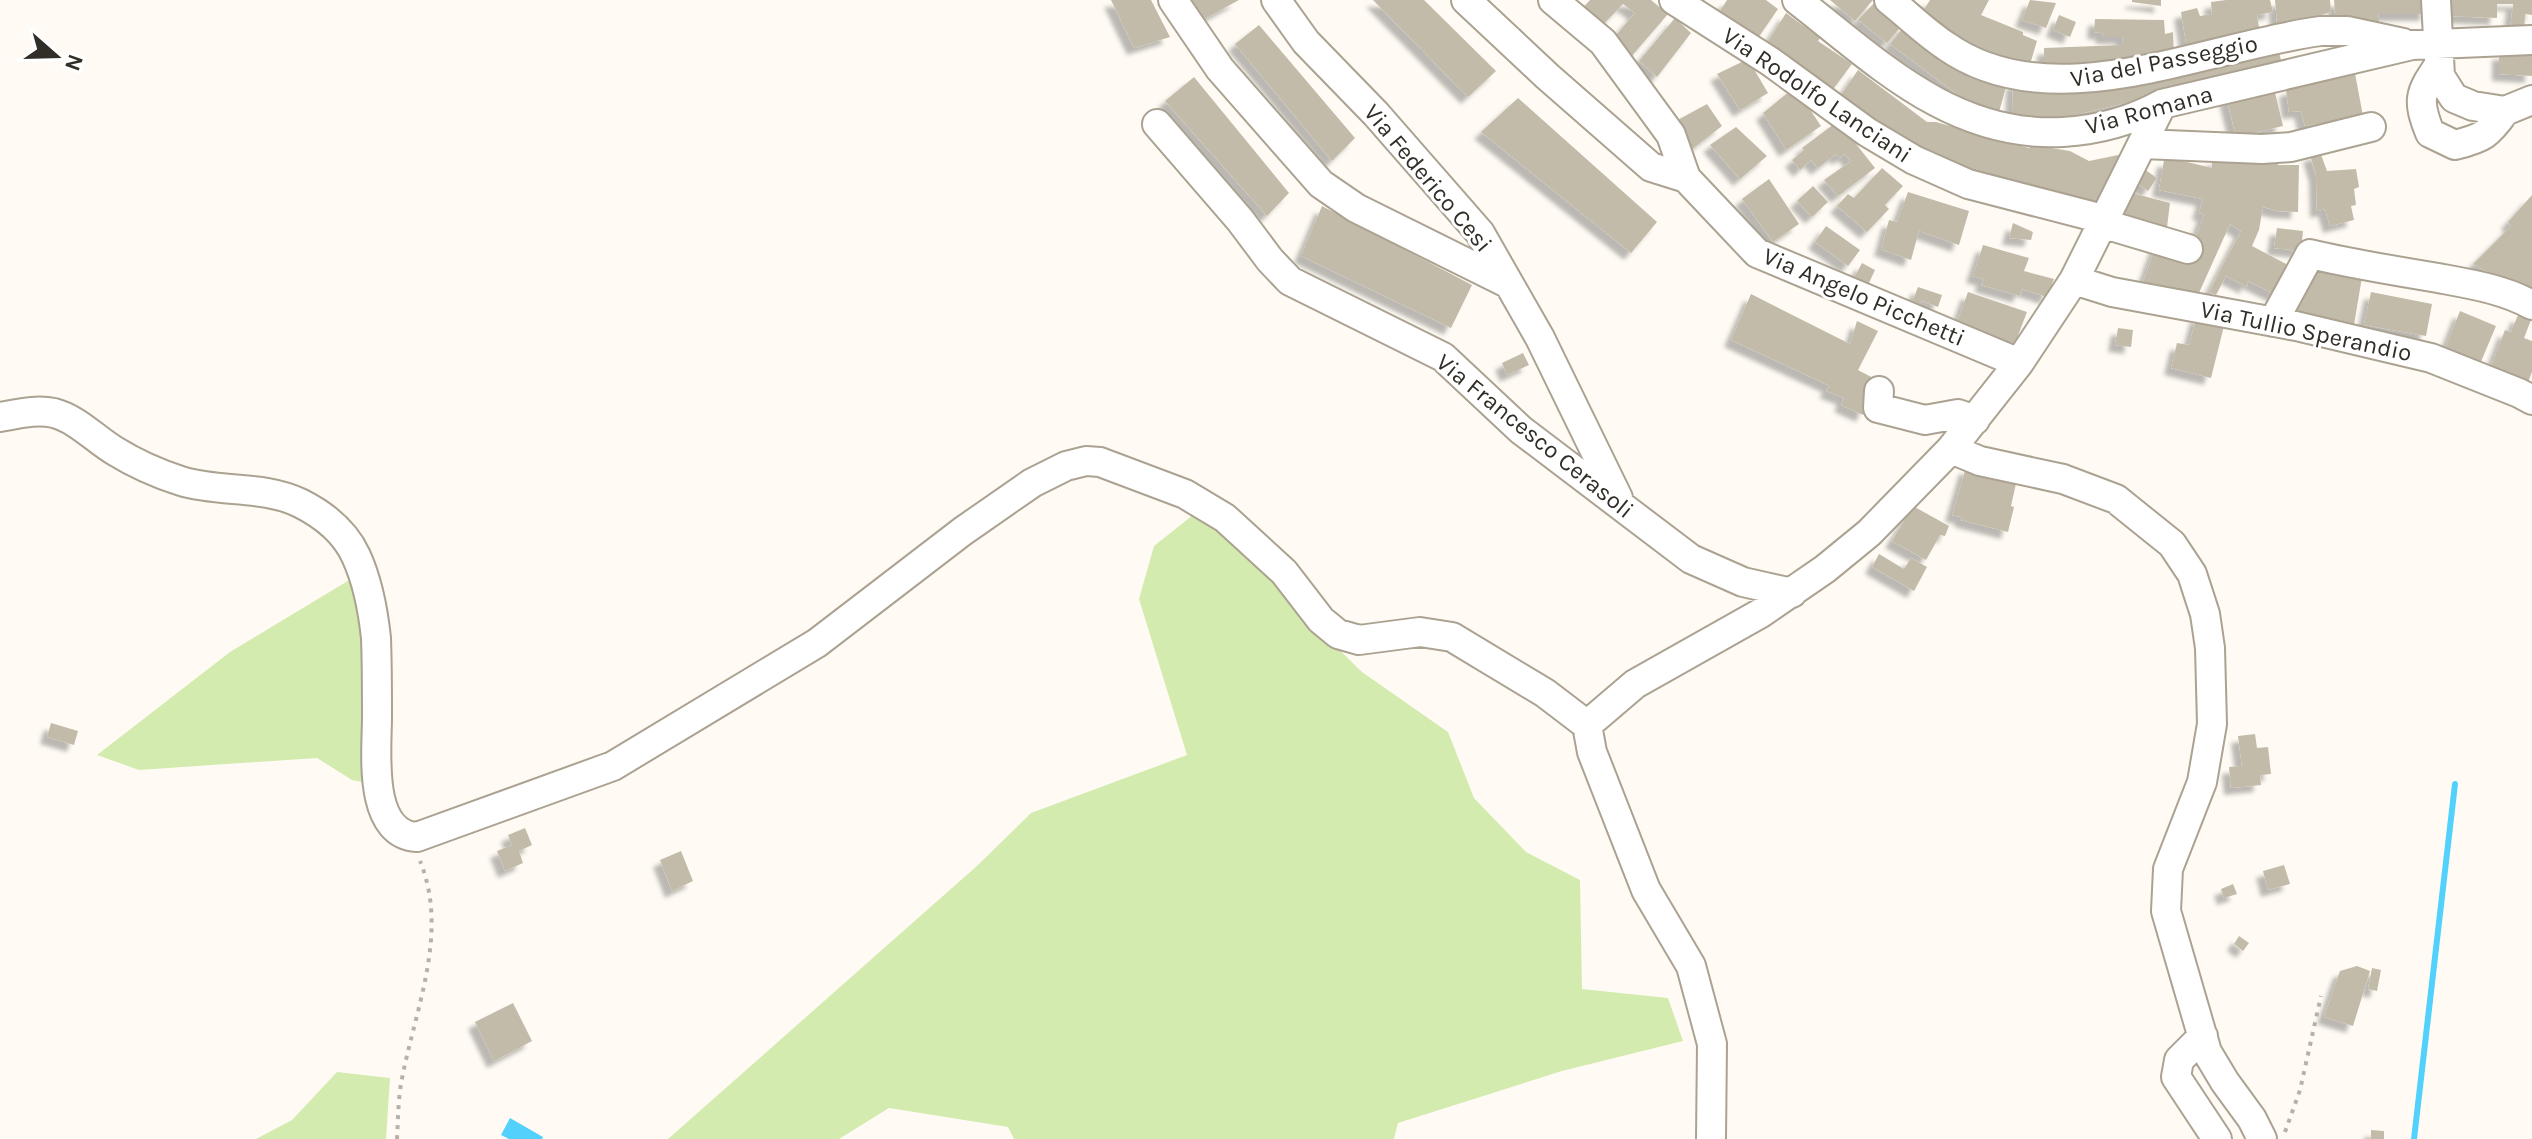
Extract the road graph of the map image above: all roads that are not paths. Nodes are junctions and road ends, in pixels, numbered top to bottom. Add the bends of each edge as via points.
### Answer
1 (1173, 0) edge
2 (1276, 0) edge
3 (1466, 0) edge
4 (1553, 0) edge
5 (1674, 0) edge
6 (1797, 0) edge
7 (1889, 0) edge
8 (2436, 0) edge
9 (2532, 40) edge
10 (2430, 51) junction
11 (2532, 100) edge
12 (2162, 104) junction
13 (2505, 111) junction
14 (1157, 124) dead end
15 (2371, 127) dead end
16 (2143, 144) junction
17 (1686, 178) junction
18 (2102, 221) junction
19 (2188, 249) dead end
20 (2074, 280) junction
21 (1509, 284) junction
22 (2532, 305) edge
23 (2273, 322) junction
24 (2019, 363) junction
25 (1879, 391) dead end
26 (2532, 400) edge
27 (0, 417) edge
28 (1975, 420) junction
29 (1951, 449) junction
30 (1620, 503) junction
31 (1792, 593) junction
32 (1587, 725) junction
33 (2203, 1036) junction
34 (1711, 1139) edge
35 (2217, 1139) edge
36 (2262, 1139) edge

1 - 21 street via 1220,69 1321,184 1356,208
2 - 21 street, Via Federico Cesi via 1306,42 1472,223
3 - 17 street, Via Angelo Picchetti via 1651,167
4 - 17 street via 1603,42 1671,135
5 - 18 street, Via Rodolfo Lanciani via 1914,160 1968,184
6 - 12 street, Via Romana via 1920,92 1989,125 2027,132 2075,131 2134,119
7 - 10 street, Via del Passeggio via 1944,46 2008,75 2037,80 2134,71 2321,31 2347,31
8 - 10 street
9 - 10 street
10 - 12 street, Via Romana
10 - 13 street via 2454,98
10 - 13 street via 2420,108 2430,133 2455,145 2481,138
11 - 13 street
12 - 16 street
14 - 30 street, Via Francesco Cerasoli via 1290,281 1443,357 1521,430
15 - 16 street via 2291,147
16 - 18 street
17 - 24 street, Via Angelo Picchetti via 1757,253
18 - 19 street, Via Rodolfo Lanciani
18 - 20 street
20 - 23 street, Via Tullio Sperandio
20 - 24 street
21 - 30 street, Via Federico Cesi
22 - 23 street via 2481,286 2310,254
23 - 26 street, Via Tullio Sperandio via 2431,358
24 - 28 street
25 - 28 street via 1878,408 1925,420 1958,414
27 - 32 street via 37,411 62,416 161,474 202,487 296,501 342,533 356,557 373,613 379,791 394,827 410,837 613,766 817,643 1022,489 1053,471 1086,461 1119,467 1217,512 1284,572 1316,615 1338,634 1359,640 1426,631 1452,637 1555,699
28 - 29 street
29 - 31 street via 1859,542
29 - 33 street via 2116,499 2172,544 2192,574 2210,648 2212,724 2202,782 2168,869 2166,911
30 - 31 street, Via Francesco Cerasoli via 1705,566 1743,582
31 - 32 street via 1635,684
32 - 34 street via 1592,752 1646,890 1691,966 1712,1044
33 - 35 street via 2179,1060 2176,1077
33 - 36 street via 2213,1062

